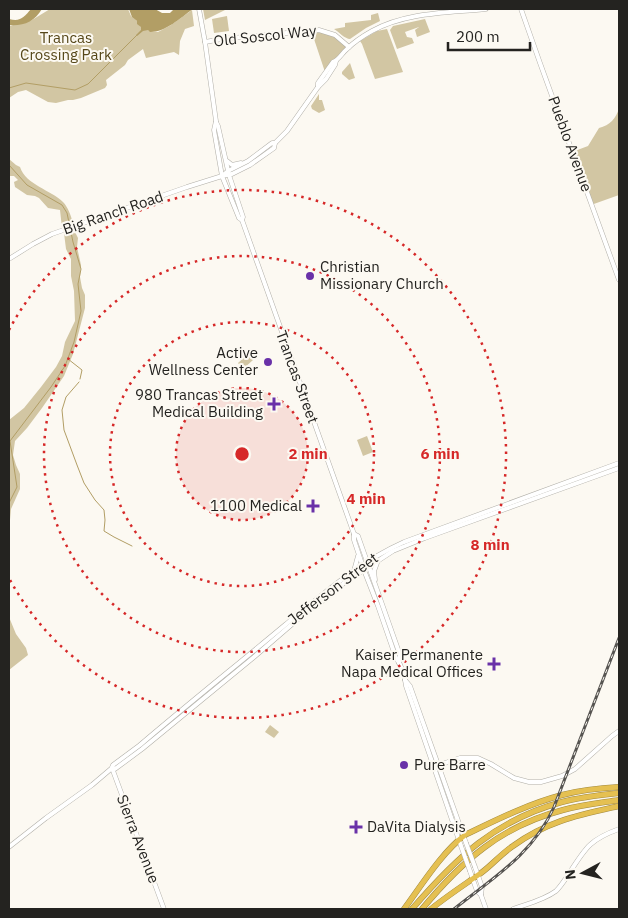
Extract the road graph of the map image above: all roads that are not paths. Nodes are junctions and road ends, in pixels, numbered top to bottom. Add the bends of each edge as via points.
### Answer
1 (199, 9) edge
2 (486, 9) edge
3 (521, 9) edge
4 (205, 42) junction
5 (349, 47) junction
6 (216, 122) junction
7 (276, 143) junction
8 (269, 146) junction
9 (224, 154) junction
10 (258, 160) junction
11 (246, 162) junction
12 (237, 172) junction
13 (229, 173) junction
14 (222, 176) junction
15 (237, 200) junction
16 (242, 220) junction
17 (9, 259) edge
18 (619, 280) edge
19 (619, 463) edge
20 (619, 468) edge
21 (354, 534) junction
22 (358, 551) junction
23 (364, 554) junction
24 (377, 556) junction
25 (367, 561) junction
26 (379, 561) junction
27 (369, 567) junction
28 (363, 568) junction
29 (354, 571) junction
30 (354, 576) junction
31 (369, 583) junction
32 (375, 585) junction
33 (385, 620) junction
34 (399, 663) junction
35 (405, 680) junction
36 (412, 704) junction
37 (421, 717) junction
38 (619, 731) edge
39 (438, 765) junction
40 (433, 767) junction
41 (112, 768) junction
42 (619, 787) edge
43 (441, 790) junction
44 (619, 793) edge
45 (619, 800) edge
46 (453, 806) junction
47 (619, 806) edge
48 (619, 829) edge
49 (464, 836) junction
50 (460, 843) junction
51 (9, 848) edge
52 (475, 877) junction
53 (164, 909) edge
54 (404, 909) edge
55 (412, 909) edge
56 (422, 909) edge
57 (431, 909) edge
58 (486, 909) edge
59 (513, 909) edge

1 - 4 main road, Trancas Street
2 - 5 main road via 402,19 374,30
3 - 18 main road, Pueblo Avenue
4 - 5 main road, Old Soscol Way via 319,30 335,35
4 - 6 main road, Trancas Street
5 - 7 main road via 325,72 318,87
6 - 9 main road, Trancas Street
6 - 14 main road, Trancas Street via 214,130
7 - 8 main road
7 - 10 main road
8 - 10 main road
8 - 11 main road
9 - 11 main road via 230,164
9 - 13 main road, Trancas Street
10 - 12 main road
11 - 13 main road
12 - 13 main road
12 - 15 main road via 234,180
13 - 14 main road, Big Ranch Road
13 - 15 main road, Trancas Street
14 - 16 main road, Trancas Street
14 - 17 main road, Big Ranch Road via 70,228
15 - 16 main road, Trancas Street
16 - 21 main road, Trancas Street
19 - 24 main road, Jefferson Street via 442,527
20 - 26 main road, Jefferson Street via 425,538 393,551
21 - 22 main road, Trancas Street
21 - 23 main road, Trancas Street via 358,536
22 - 28 main road, Trancas Street
22 - 29 main road
23 - 24 main road
23 - 25 main road, Trancas Street
24 - 25 main road, Jefferson Street
25 - 27 main road, Trancas Street
25 - 28 main road, Jefferson Street
26 - 27 main road, Jefferson Street
26 - 32 main road via 374,571
27 - 28 main road, Jefferson Street
27 - 32 main road, Trancas Street
28 - 29 main road, Jefferson Street
28 - 30 main road, Jefferson Street
28 - 31 main road, Trancas Street
29 - 41 main road, Jefferson Street
30 - 31 main road via 363,577
30 - 41 main road, Jefferson Street via 142,749
31 - 33 main road, Trancas Street
32 - 33 main road, Trancas Street
33 - 34 main road, Trancas Street
33 - 34 main road, Trancas Street via 400,655
34 - 35 main road, Trancas Street
35 - 36 main road, Trancas Street
35 - 37 main road, Trancas Street
36 - 37 main road
36 - 40 main road, Trancas Street
37 - 39 main road, Trancas Street
38 - 39 main road via 575,769 541,782 514,778 478,758 460,758
39 - 40 main road
39 - 46 main road, Trancas Street
40 - 43 main road, Trancas Street
41 - 51 main road, Jefferson Street
41 - 53 main road, Sierra Avenue
42 - 49 highway via 560,795 532,804
43 - 46 main road
43 - 50 main road, Trancas Street
44 - 55 highway via 561,803 502,827 461,856
45 - 56 highway via 563,810 511,830 463,864
46 - 49 main road, Trancas Street
47 - 52 highway via 541,828
48 - 59 main road via 601,836 588,846 554,893
49 - 50 highway
49 - 52 main road, Trancas Street, bridge via 475,867
50 - 52 main road, Trancas Street, bridge via 470,872
50 - 54 highway via 430,874
52 - 57 highway
52 - 58 main road via 482,887

